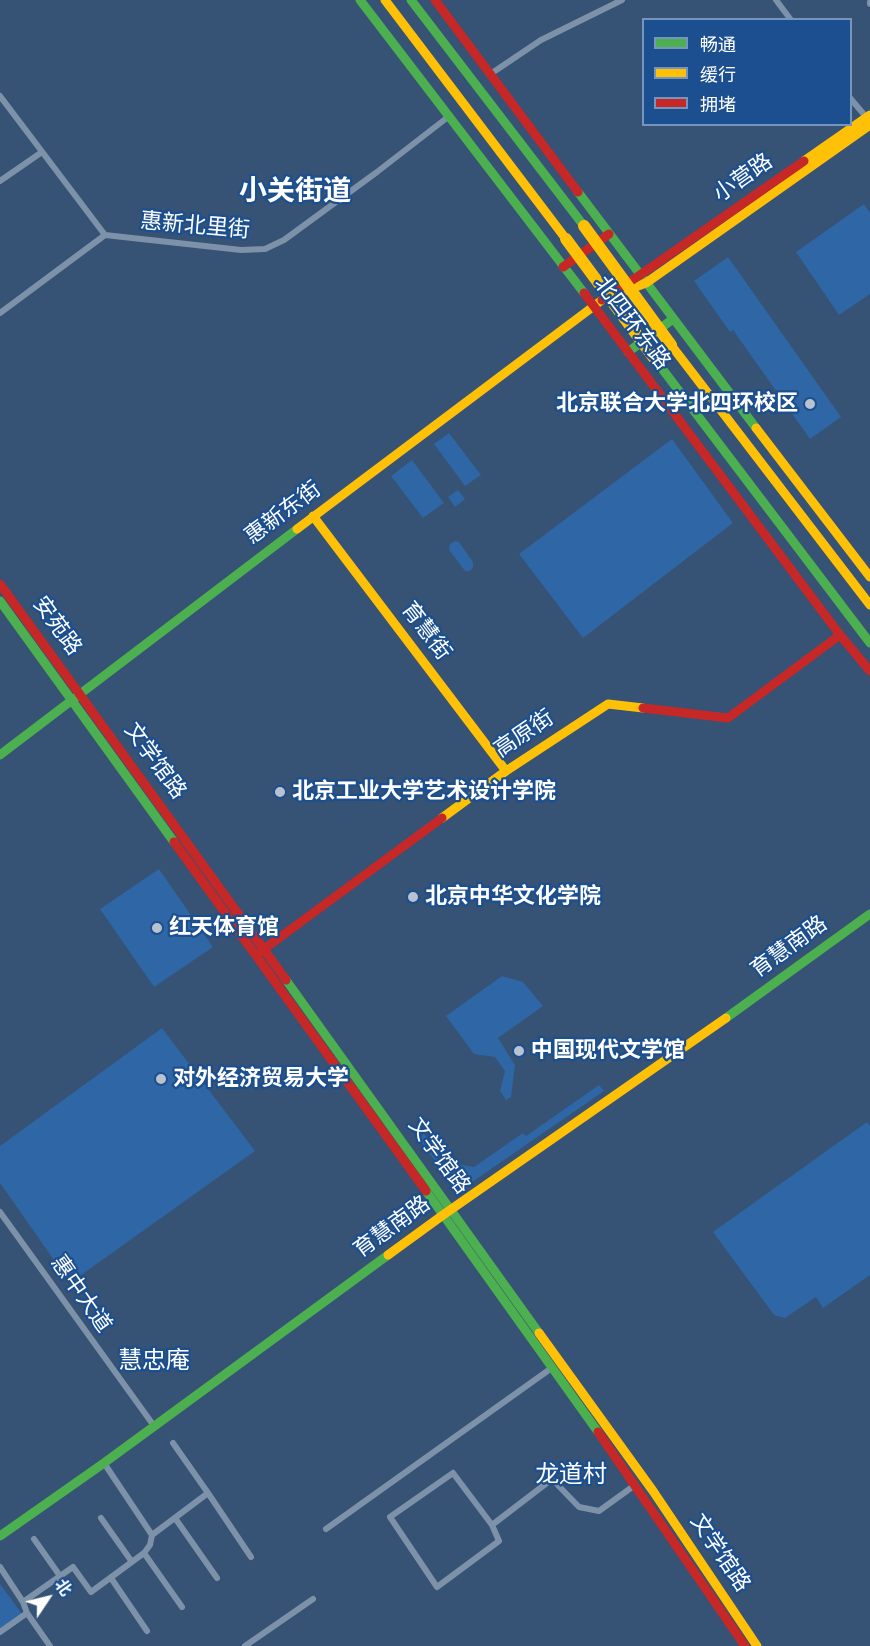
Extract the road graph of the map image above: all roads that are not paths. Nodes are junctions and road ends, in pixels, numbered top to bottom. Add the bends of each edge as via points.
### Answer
1 (360, 0) edge
2 (385, 0) edge
3 (411, 0) edge
4 (435, 0) edge
5 (622, 0) edge
6 (776, 0) edge
7 (790, 18) edge
8 (489, 75) junction
9 (0, 96) edge
10 (852, 100) edge
11 (448, 117) junction
12 (869, 119) edge
13 (42, 152) junction
14 (0, 181) edge
15 (609, 234) junction
16 (105, 235) junction
17 (563, 267) junction
18 (643, 279) junction
19 (592, 305) junction
20 (0, 313) edge
21 (673, 319) junction
22 (628, 352) junction
23 (313, 516) junction
24 (870, 577) edge
25 (0, 584) edge
26 (0, 601) edge
27 (870, 605) edge
28 (840, 635) junction
29 (870, 643) edge
30 (870, 671) edge
31 (76, 697) junction
32 (0, 755) edge
33 (506, 771) junction
34 (870, 914) edge
35 (260, 952) junction
36 (0, 1212) edge
37 (447, 1212) junction
38 (552, 1367) junction
39 (154, 1426) junction
40 (173, 1443) dead end
41 (104, 1463) junction
42 (635, 1485) junction
43 (208, 1494) junction
44 (101, 1518) dead end
45 (175, 1518) junction
46 (492, 1525) junction
47 (326, 1528) dead end
48 (152, 1535) junction
49 (0, 1536) edge
50 (34, 1539) dead end
51 (144, 1553) junction
52 (251, 1557) dead end
53 (132, 1562) junction
54 (0, 1567) edge
55 (60, 1576) junction
56 (111, 1578) junction
57 (217, 1578) dead end
58 (313, 1599) dead end
59 (23, 1602) junction
60 (182, 1607) dead end
61 (27, 1613) junction
62 (147, 1631) dead end
63 (0, 1632) edge
64 (50, 1646) edge
65 (245, 1646) edge
66 (744, 1646) edge
67 (757, 1646) edge

1 - 11 main road, 北四环东路
2 - 29 main road, 北四环东路, bridge
3 - 27 main road, 北四环东路, bridge
4 - 8 main road, 北四环东路
5 - 8 street via 541,40
6 - 7 street
8 - 15 main road, 北四环东路
9 - 13 street, 惠新北里街
10 - 12 street
11 - 16 street, 惠新北里街 via 284,240 265,249 241,250
11 - 17 main road, 北四环东路
12 - 18 main road, 小营路
13 - 14 street
13 - 16 street, 惠新北里街
15 - 17 main road
15 - 18 main road, 北四环东路
16 - 20 street
17 - 19 main road, 北四环东路
18 - 19 main road, 小营路
18 - 21 main road, 北四环东路
19 - 22 main road, 北四环东路
19 - 23 main road, 惠新东街
21 - 22 main road
21 - 24 main road, 北四环东路
22 - 28 main road, 北四环东路
23 - 31 main road, 惠新东街
23 - 33 main road, 育慧街
25 - 31 main road, 安苑路
26 - 31 main road, 安苑路
28 - 30 main road, 北四环东路
28 - 33 main road, 高原街 via 728,718 608,704
31 - 32 main road, 惠新东街
31 - 35 main road, 文学馆路
33 - 35 main road, 高原街
34 - 37 main road, 育慧南路
35 - 37 main road, 文学馆路
36 - 39 street, 惠中大道
37 - 38 main road, 文学馆路
37 - 39 main road, 育慧南路
37 - 67 main road, 文学馆路 via 653,1491
38 - 42 main road, 文学馆路
38 - 47 street
39 - 41 main road, 育慧南路
40 - 43 street
41 - 48 street
41 - 49 main road, 育慧南路
42 - 46 street via 598,1511 579,1507 552,1479
42 - 66 main road, 文学馆路
43 - 45 street
43 - 52 street
44 - 53 street
45 - 48 street
45 - 57 street
46 - 46 street via 453,1473 390,1517 436,1587 499,1541
48 - 51 street
50 - 55 street
51 - 53 street
51 - 60 street
53 - 56 street
54 - 59 street
55 - 56 street via 73,1567 91,1592
55 - 59 street
56 - 62 street
58 - 65 street
59 - 61 street
61 - 63 street
61 - 64 street

